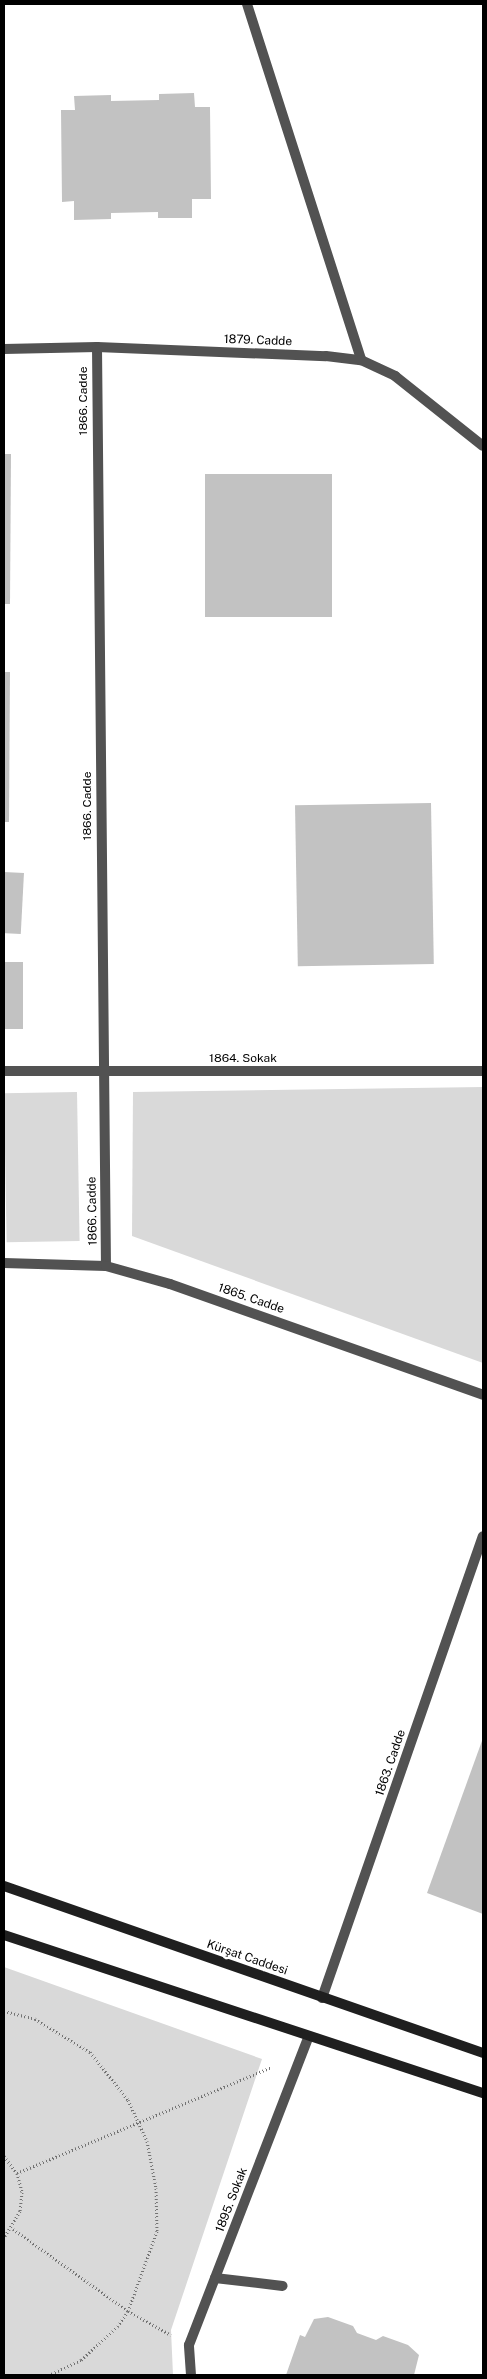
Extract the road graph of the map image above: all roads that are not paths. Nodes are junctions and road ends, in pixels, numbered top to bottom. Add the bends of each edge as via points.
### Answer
1 (247, 4) edge
2 (96, 347) junction
3 (4, 349) edge
4 (361, 360) junction
5 (483, 446) edge
6 (4, 1071) edge
7 (102, 1071) junction
8 (483, 1071) edge
9 (4, 1263) edge
10 (106, 1266) junction
11 (483, 1395) edge
12 (483, 1536) edge
13 (4, 1886) edge
14 (4, 1935) edge
15 (322, 1998) junction
16 (309, 2036) junction
17 (483, 2053) edge
18 (483, 2093) edge
19 (215, 2278) junction
20 (283, 2286) dead end
21 (190, 2375) edge

1 - 4 street
2 - 3 street, 1879. Cadde
2 - 4 street, 1879. Cadde
2 - 7 street, 1866. Cadde
4 - 5 street, 1879. Cadde via 395,376
6 - 7 street, 1864. Sokak
7 - 8 street, 1864. Sokak
7 - 10 street, 1866. Cadde
9 - 10 street, 1865. Cadde
10 - 11 street, 1865. Cadde via 170,1284
12 - 15 street, 1863. Cadde
13 - 15 street, Kürşat Caddesi
14 - 16 street
15 - 17 street, Kürşat Caddesi
16 - 18 street
16 - 19 street, 1895. Sokak
19 - 20 street
19 - 21 street, 1895. Sokak via 189,2345

